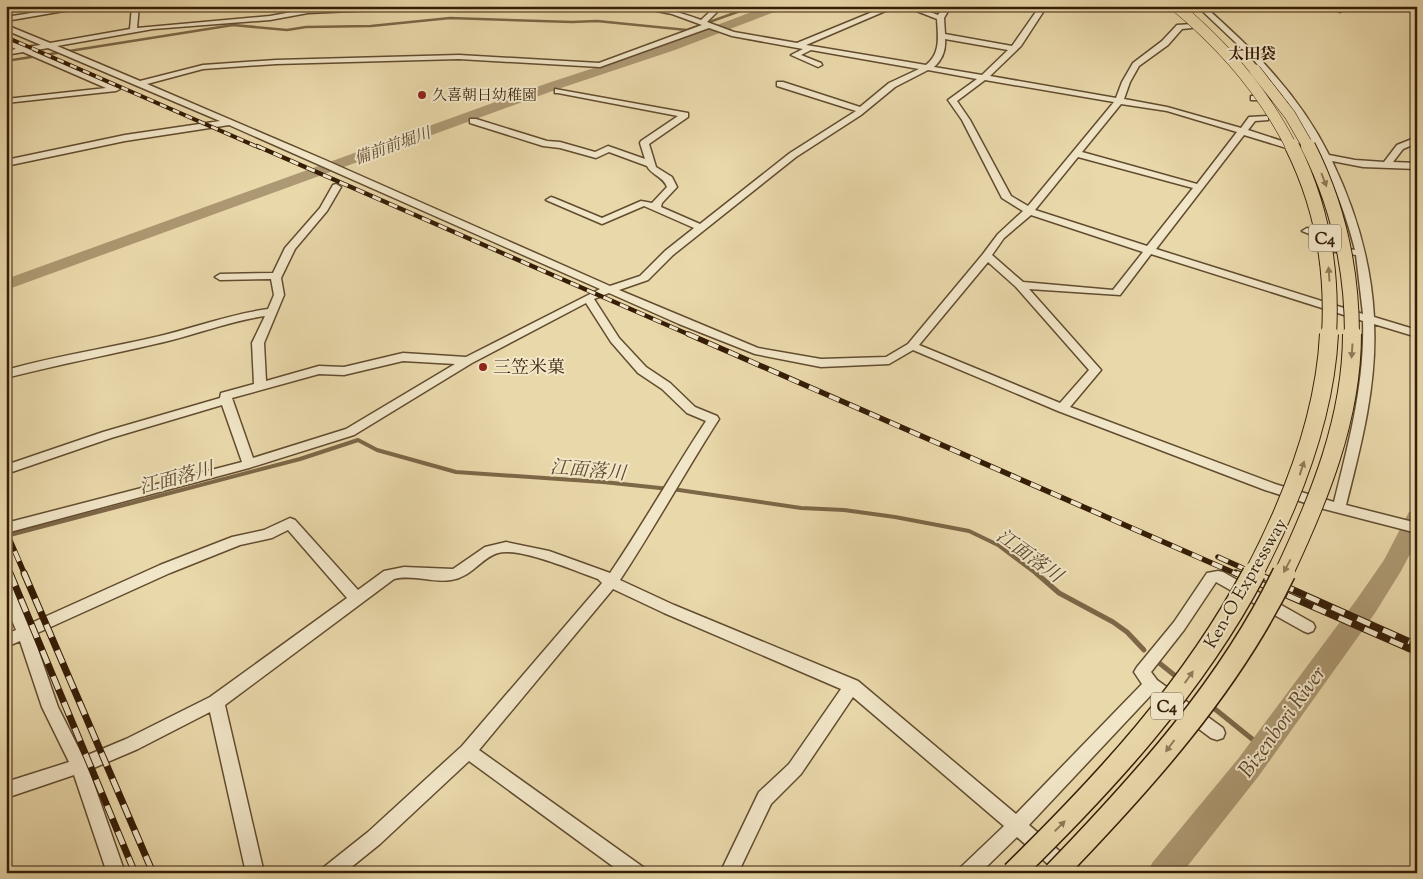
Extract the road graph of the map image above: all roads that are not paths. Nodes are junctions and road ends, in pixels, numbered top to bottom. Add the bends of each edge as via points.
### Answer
1 (90, 6) edge
2 (136, 6) edge
3 (418, 6) edge
4 (634, 6) edge
5 (720, 6) edge
6 (894, 6) edge
7 (907, 6) edge
8 (948, 6) edge
9 (1044, 6) edge
10 (1188, 6) edge
11 (1330, 6) edge
12 (1200, 7) edge
13 (671, 9) edge
14 (1340, 10) dead end
15 (1179, 12) edge
16 (940, 18) junction
17 (6, 19) edge
18 (706, 24) junction
19 (1189, 26) dead end
20 (6, 27) edge
21 (133, 30) junction
22 (940, 36) junction
23 (6, 42) edge
24 (50, 46) junction
25 (796, 46) junction
26 (810, 48) junction
27 (1014, 49) junction
28 (25, 50) junction
29 (6, 53) edge
30 (818, 65) dead end
31 (927, 68) junction
32 (983, 78) junction
33 (138, 84) junction
34 (780, 84) dead end
35 (558, 91) dead end
36 (1254, 98) dead end
37 (1290, 99) junction
38 (6, 101) edge
39 (1119, 101) junction
40 (862, 110) junction
41 (1265, 118) dead end
42 (473, 121) dead end
43 (227, 123) junction
44 (1244, 130) junction
45 (1417, 140) edge
46 (1075, 153) junction
47 (1326, 156) junction
48 (6, 162) edge
49 (650, 164) junction
50 (1387, 164) junction
51 (1417, 166) edge
52 (336, 187) dead end
53 (1198, 188) junction
54 (551, 200) dead end
55 (656, 208) junction
56 (1029, 211) junction
57 (701, 228) junction
58 (1307, 231) dead end
59 (1148, 250) junction
60 (1361, 254) junction
61 (987, 256) junction
62 (277, 276) junction
63 (220, 277) dead end
64 (1020, 286) junction
65 (610, 290) junction
66 (589, 299) junction
67 (273, 311) junction
68 (1369, 319) junction
69 (1417, 334) edge
70 (912, 346) junction
71 (468, 361) junction
72 (6, 374) edge
73 (260, 385) junction
74 (226, 400) junction
75 (1062, 408) junction
76 (249, 464) junction
77 (6, 470) edge
78 (1338, 508) junction
79 (6, 528) edge
80 (1417, 528) edge
81 (611, 582) junction
82 (6, 588) edge
83 (356, 598) junction
84 (1308, 627) dead end
85 (25, 632) junction
86 (6, 641) edge
87 (1151, 684) junction
88 (852, 686) junction
89 (216, 702) junction
90 (1217, 733) dead end
91 (468, 751) junction
92 (79, 766) junction
93 (6, 790) edge
94 (1017, 825) junction
95 (116, 873) edge
96 (255, 873) edge
97 (330, 873) edge
98 (637, 873) edge
99 (729, 873) edge
100 (967, 873) edge
101 (1013, 873) edge
102 (1055, 873) edge
103 (1072, 873) edge

1 - 17 street
2 - 21 street
3 - 21 street via 308,10 270,18
4 - 13 street
5 - 18 street
6 - 25 street
7 - 16 street
8 - 16 street
9 - 27 street
10 -> 102 highway, Ken-O Expressway / C4, bridge via 1240,53 1268,85 1291,114 1317,163 1345,248 1352,301 1350,371 1335,444 1308,522 1263,610 1206,700 1163,755 1110,817
11 - 14 street
12 - 15 street via 1187,18
12 - 37 street via 1255,56
13 - 18 street
101 -> 15 highway, Ken-O Expressway / C4, bridge via 1140,740 1216,637 1266,554 1285,513 1303,468 1326,376 1331,294 1328,252 1308,182 1290,142 1252,84 1226,52
16 - 22 street
18 - 25 street
18 - 33 street via 600,65 459,56 276,62 203,68
19 - 39 street via 1180,27 1136,66
20 - 24 street
21 - 24 street
22 - 27 street
22 - 31 street via 942,47 936,61
23 - 28 street
24 - 28 street
24 - 33 street
25 - 26 street
26 - 30 street via 795,55
26 - 31 street
27 - 32 street
28 - 29 street
28 - 38 street via 116,89
31 - 32 street
31 - 40 street via 892,85
32 - 39 street
32 - 56 street via 952,100 1007,198
33 - 43 street
34 - 40 street
35 - 49 street via 685,114 644,143
36 - 37 street
37 - 47 street
39 - 44 street via 1197,116
39 - 46 street
40 - 57 street via 793,155
41 - 44 street via 1252,118
42 - 49 street via 546,144 596,155 608,149
43 - 48 street via 132,137
43 - 65 street
44 - 47 street
44 - 53 street
45 - 50 street via 1400,147
46 - 53 street
46 - 56 street
47 - 50 street via 1355,163
47 - 60 street via 1345,197
49 - 55 street via 669,179 672,187 657,202
50 - 51 street
52 - 62 street via 324,209 290,248
53 - 59 street
54 - 55 street via 602,222 644,203
55 - 57 street
56 - 59 street
56 - 61 street via 1001,236
57 - 65 street via 644,278
58 - 60 street via 1315,233 1333,249
59 - 64 street via 1116,293
59 - 68 street
60 - 68 street
61 - 64 street
61 - 70 street
62 - 63 street
62 - 67 street via 279,295
64 - 75 street via 1095,370
65 - 66 street
65 - 70 street via 755,351 820,363 889,360
66 - 71 street
66 - 81 street via 616,340 642,370 666,386 691,410 714,419
67 - 72 street via 240,316 166,338
67 - 73 street via 258,343
68 - 69 street
68 - 78 street via 1368,362 1361,413
70 - 75 street
71 - 73 street via 403,357 344,371 319,370
71 - 76 street via 350,432
73 - 74 street via 225,396
74 - 76 street
74 - 77 street via 107,435
75 - 78 street via 1270,487
76 - 79 street
78 - 80 street
81 - 83 street via 603,575 503,547 486,553 453,574 396,572
81 - 88 street
81 - 91 street
82 - 85 street
83 - 85 street via 290,523 165,569
83 - 89 street
84 - 87 street via 1218,576 1212,577 1142,672
85 - 86 street
85 - 92 street via 50,707
87 - 90 street
87 - 94 street
88 - 94 street
88 - 99 street via 795,769 765,798
89 - 92 street
89 - 96 street
91 - 97 street via 374,838
91 - 98 street
92 - 93 street
92 - 95 street
94 - 100 street
94 - 103 street

